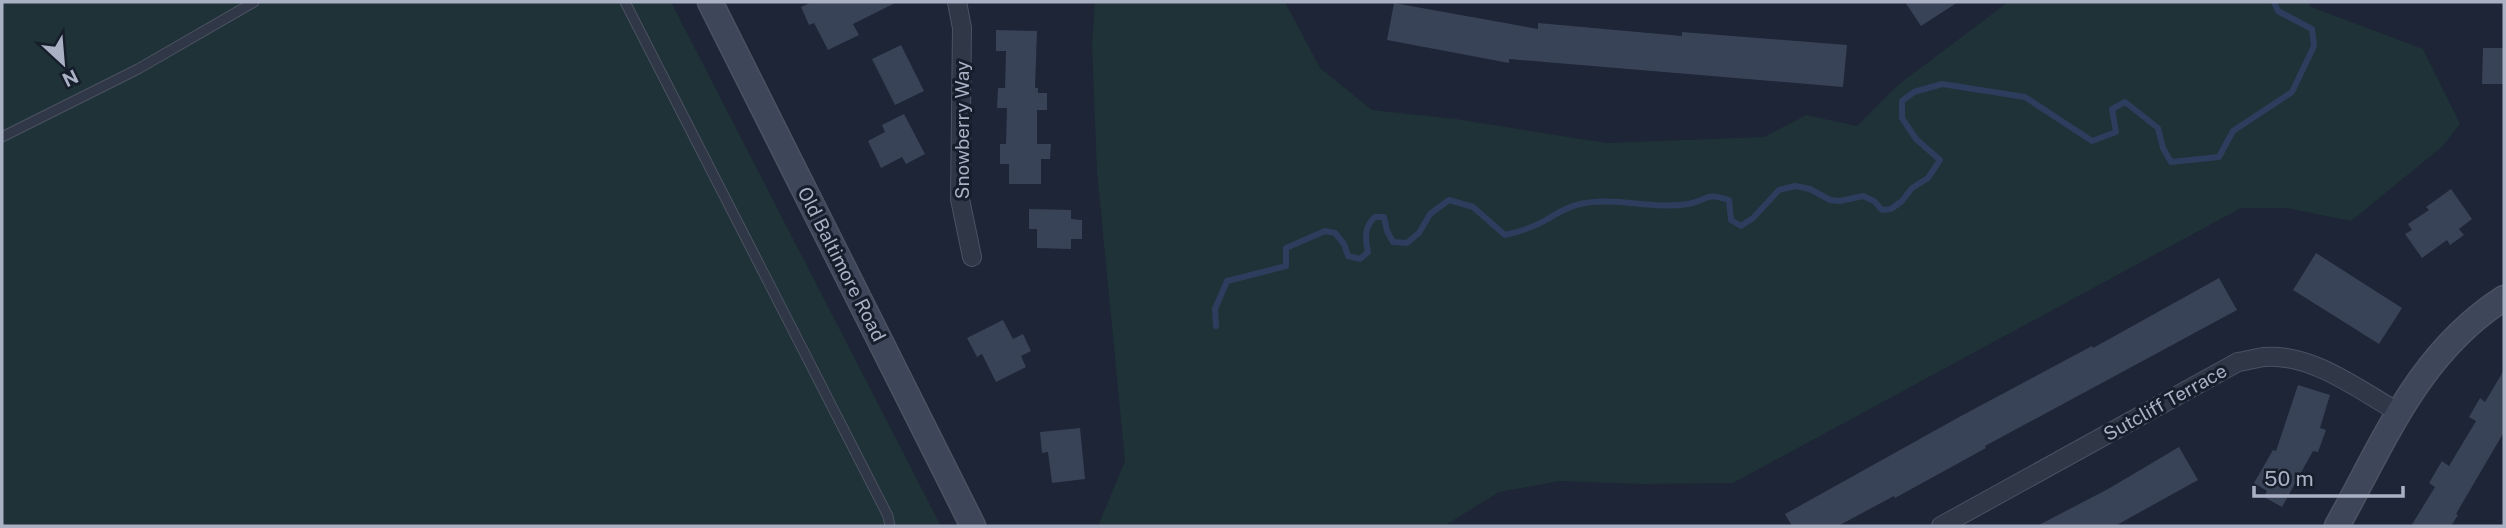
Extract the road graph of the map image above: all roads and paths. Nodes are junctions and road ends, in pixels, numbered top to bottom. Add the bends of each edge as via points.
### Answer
1 (254, 2) edge
2 (625, 2) edge
3 (710, 2) edge
4 (957, 2) edge
5 (2, 137) edge
6 (972, 257) dead end
7 (2504, 298) edge
8 (2398, 412) junction
9 (890, 526) edge
10 (973, 526) edge
11 (1941, 526) edge
12 (2337, 526) edge

1 - 5 lane via 138,69
2 - 9 lane
3 - 10 street, Old Baltimore Road
4 - 6 street, Snowberry Way via 962,28 960,199
7 - 8 street via 2458,335 2426,369
8 - 11 street, Sutcliff Terrace via 2318,367 2266,357 2238,362
8 - 12 street

